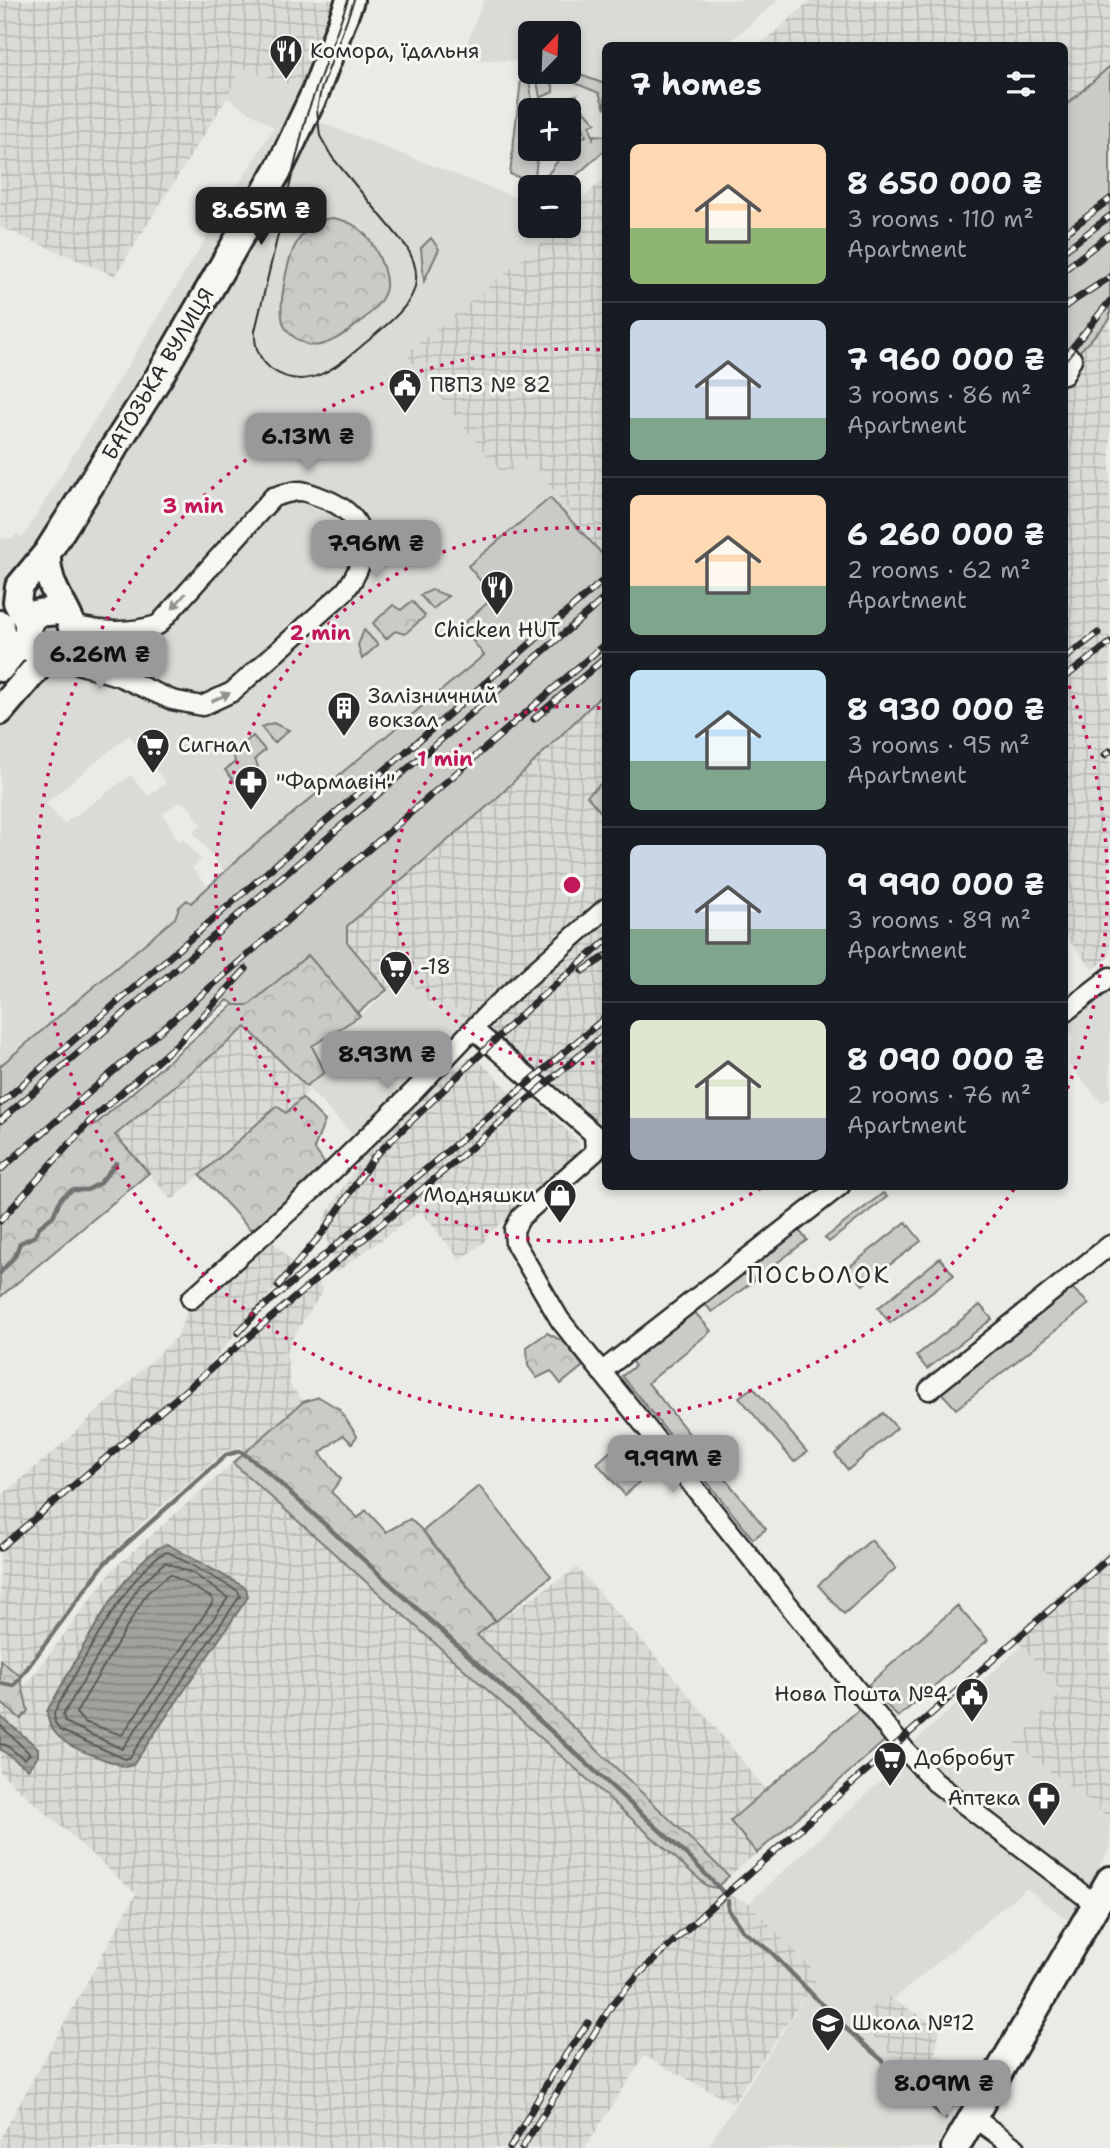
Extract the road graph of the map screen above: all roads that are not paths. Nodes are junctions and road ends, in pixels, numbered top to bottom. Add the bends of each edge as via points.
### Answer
1 (350, 0) edge
2 (47, 553) junction
3 (9, 589) edge
4 (0, 610) edge
5 (65, 617) junction
6 (0, 624) edge
7 (27, 630) junction
8 (50, 657) junction
9 (3, 664) edge
10 (0, 711) edge
11 (602, 912) edge
12 (1110, 977) edge
13 (1068, 1010) edge
14 (473, 1029) junction
15 (835, 1190) edge
16 (1110, 1245) edge
17 (191, 1299) dead end
18 (601, 1372) junction
19 (929, 1390) dead end
20 (1110, 1880) edge
21 (1095, 1903) junction
22 (974, 2117) junction
23 (955, 2148) edge
24 (1016, 2148) edge

1 - 2 main road, БАТОЗЬКА ВУЛИЦЯ via 315,93 281,165 159,377
2 - 3 main road, БАТОЗЬКА ВУЛИЦЯ
2 - 5 main road via 49,584
3 - 5 main road via 38,593
3 - 7 main road
4 - 7 main road
5 - 7 main road via 38,612
5 - 8 main road via 71,645
8 -> 5 street via 202,706 232,692 345,591 359,573 365,549 359,526 339,504 301,491 273,497 158,625 106,632
6 - 9 main road
7 - 8 main road via 32,650
7 - 9 main road
8 - 10 main road
11 - 14 street
12 - 13 street
14 - 17 street via 313,1190
14 - 18 street via 594,1134 595,1152 521,1217 514,1230 516,1243 560,1320
15 - 18 street
16 - 19 street
18 - 21 street via 905,1751 935,1782
20 - 21 main road
21 - 22 main road
22 - 23 main road
22 - 24 street

